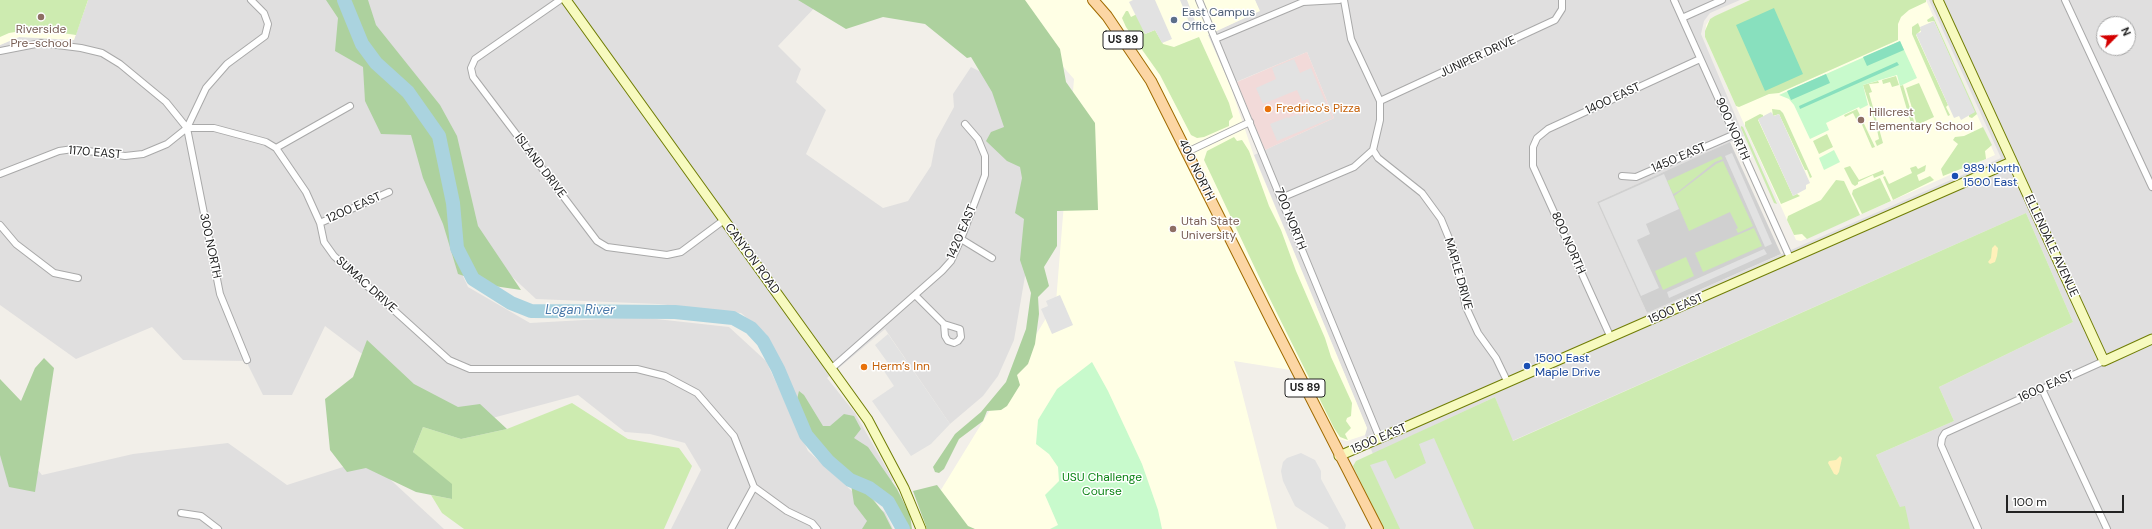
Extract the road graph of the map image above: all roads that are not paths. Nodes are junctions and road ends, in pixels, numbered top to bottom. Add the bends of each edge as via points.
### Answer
1 (251, 0) edge
2 (560, 0) edge
3 (566, 0) edge
4 (1093, 0) edge
5 (1199, 0) edge
6 (1339, 0) edge
7 (1344, 0) edge
8 (1562, 0) edge
9 (1674, 0) edge
10 (1722, 0) edge
11 (1938, 0) edge
12 (2065, 0) edge
13 (1682, 18) junction
14 (1215, 39) junction
15 (0, 51) edge
16 (1700, 59) junction
17 (1380, 101) junction
18 (350, 106) dead end
19 (1250, 122) junction
20 (966, 124) dead end
21 (187, 128) junction
22 (1735, 134) junction
23 (1532, 147) joint
24 (276, 148) junction
25 (1374, 150) junction
26 (1187, 152) junction
27 (2011, 162) junction
28 (0, 174) edge
29 (1622, 176) dead end
30 (2152, 187) edge
31 (389, 192) dead end
32 (1281, 198) junction
33 (724, 220) junction
34 (320, 223) junction
35 (0, 225) edge
36 (961, 238) junction
37 (992, 258) dead end
38 (1790, 258) junction
39 (78, 278) dead end
40 (916, 295) junction
41 (944, 324) dead end
42 (1612, 338) junction
43 (2152, 339) edge
44 (247, 360) dead end
45 (2104, 361) junction
46 (832, 368) junction
47 (1508, 384) junction
48 (2042, 389) junction
49 (1380, 439) junction
50 (1339, 456) junction
51 (754, 487) junction
52 (181, 513) dead end
53 (218, 529) edge
54 (731, 529) edge
55 (817, 529) edge
56 (921, 529) edge
57 (1378, 529) edge
58 (1978, 529) edge
59 (2107, 529) edge

1 - 21 street via 264,13 268,24 265,36 227,64 206,88
2 - 33 street, ISLAND DRIVE via 474,59 471,68 478,84 597,241 607,247 667,255 681,252
3 - 33 street, CANYON ROAD
4 - 26 main road, 400 NORTH / US 89 via 1151,81
5 - 14 street, 700 NORTH
6 - 14 street via 1303,2
7 - 17 street via 1351,39
8 - 17 street, JUNIPER DRIVE via 1562,9 1556,20
9 - 13 street, 900 NORTH
10 - 13 street
11 - 27 street, ELLENDALE AVENUE
12 - 30 street
13 - 16 street, 900 NORTH
14 - 19 street, 700 NORTH
15 - 21 street via 41,43 102,53 120,64 166,102
16 - 22 street, 900 NORTH
16 - 23 street, 1400 EAST via 1548,129
17 - 25 street via 1380,120
18 - 24 street
19 - 26 street
19 - 32 street, 700 NORTH
20 - 36 street, 1420 EAST via 978,139 985,156 985,176
21 - 24 street via 214,128 266,142
21 - 28 street, 1170 EAST via 167,144 143,154 125,156 73,149 59,151
21 - 44 street, 300 NORTH via 220,294
22 - 29 street, 1450 EAST via 1636,177
22 - 38 street, 900 NORTH
23 - 42 street, 800 NORTH via 1533,166
24 - 34 street, SUMAC DRIVE via 306,192
25 - 32 street via 1354,167
25 - 47 street, MAPLE DRIVE via 1378,158 1422,193 1441,219 1453,248 1466,307
26 - 50 main road, 400 NORTH / US 89
27 - 38 street, 1500 EAST
27 - 45 street, ELLENDALE AVENUE
31 - 34 street, 1200 EAST
32 - 49 street, 700 NORTH
33 - 46 street, CANYON ROAD
34 - 51 street, SUMAC DRIVE via 324,242 334,256 449,360 470,369 637,369 666,376 697,393 734,436
35 - 39 street via 16,244 54,273
36 - 37 street
36 - 40 street, 1420 EAST via 951,261
38 - 42 street, 1500 EAST
40 - 41 street
40 - 46 street, 1420 EAST
42 - 47 street, 1500 EAST
43 - 45 street, 1600 EAST
45 - 48 street, 1600 EAST
46 - 56 street, CANYON ROAD via 880,440
47 - 49 street, 1500 EAST
48 - 58 street, 1600 EAST via 1945,433 1942,438 1941,445
48 - 59 street
49 - 50 street, 1500 EAST
50 - 57 main road, US 89
51 - 54 street
51 - 55 street via 787,511 812,523
52 - 53 street via 201,516

